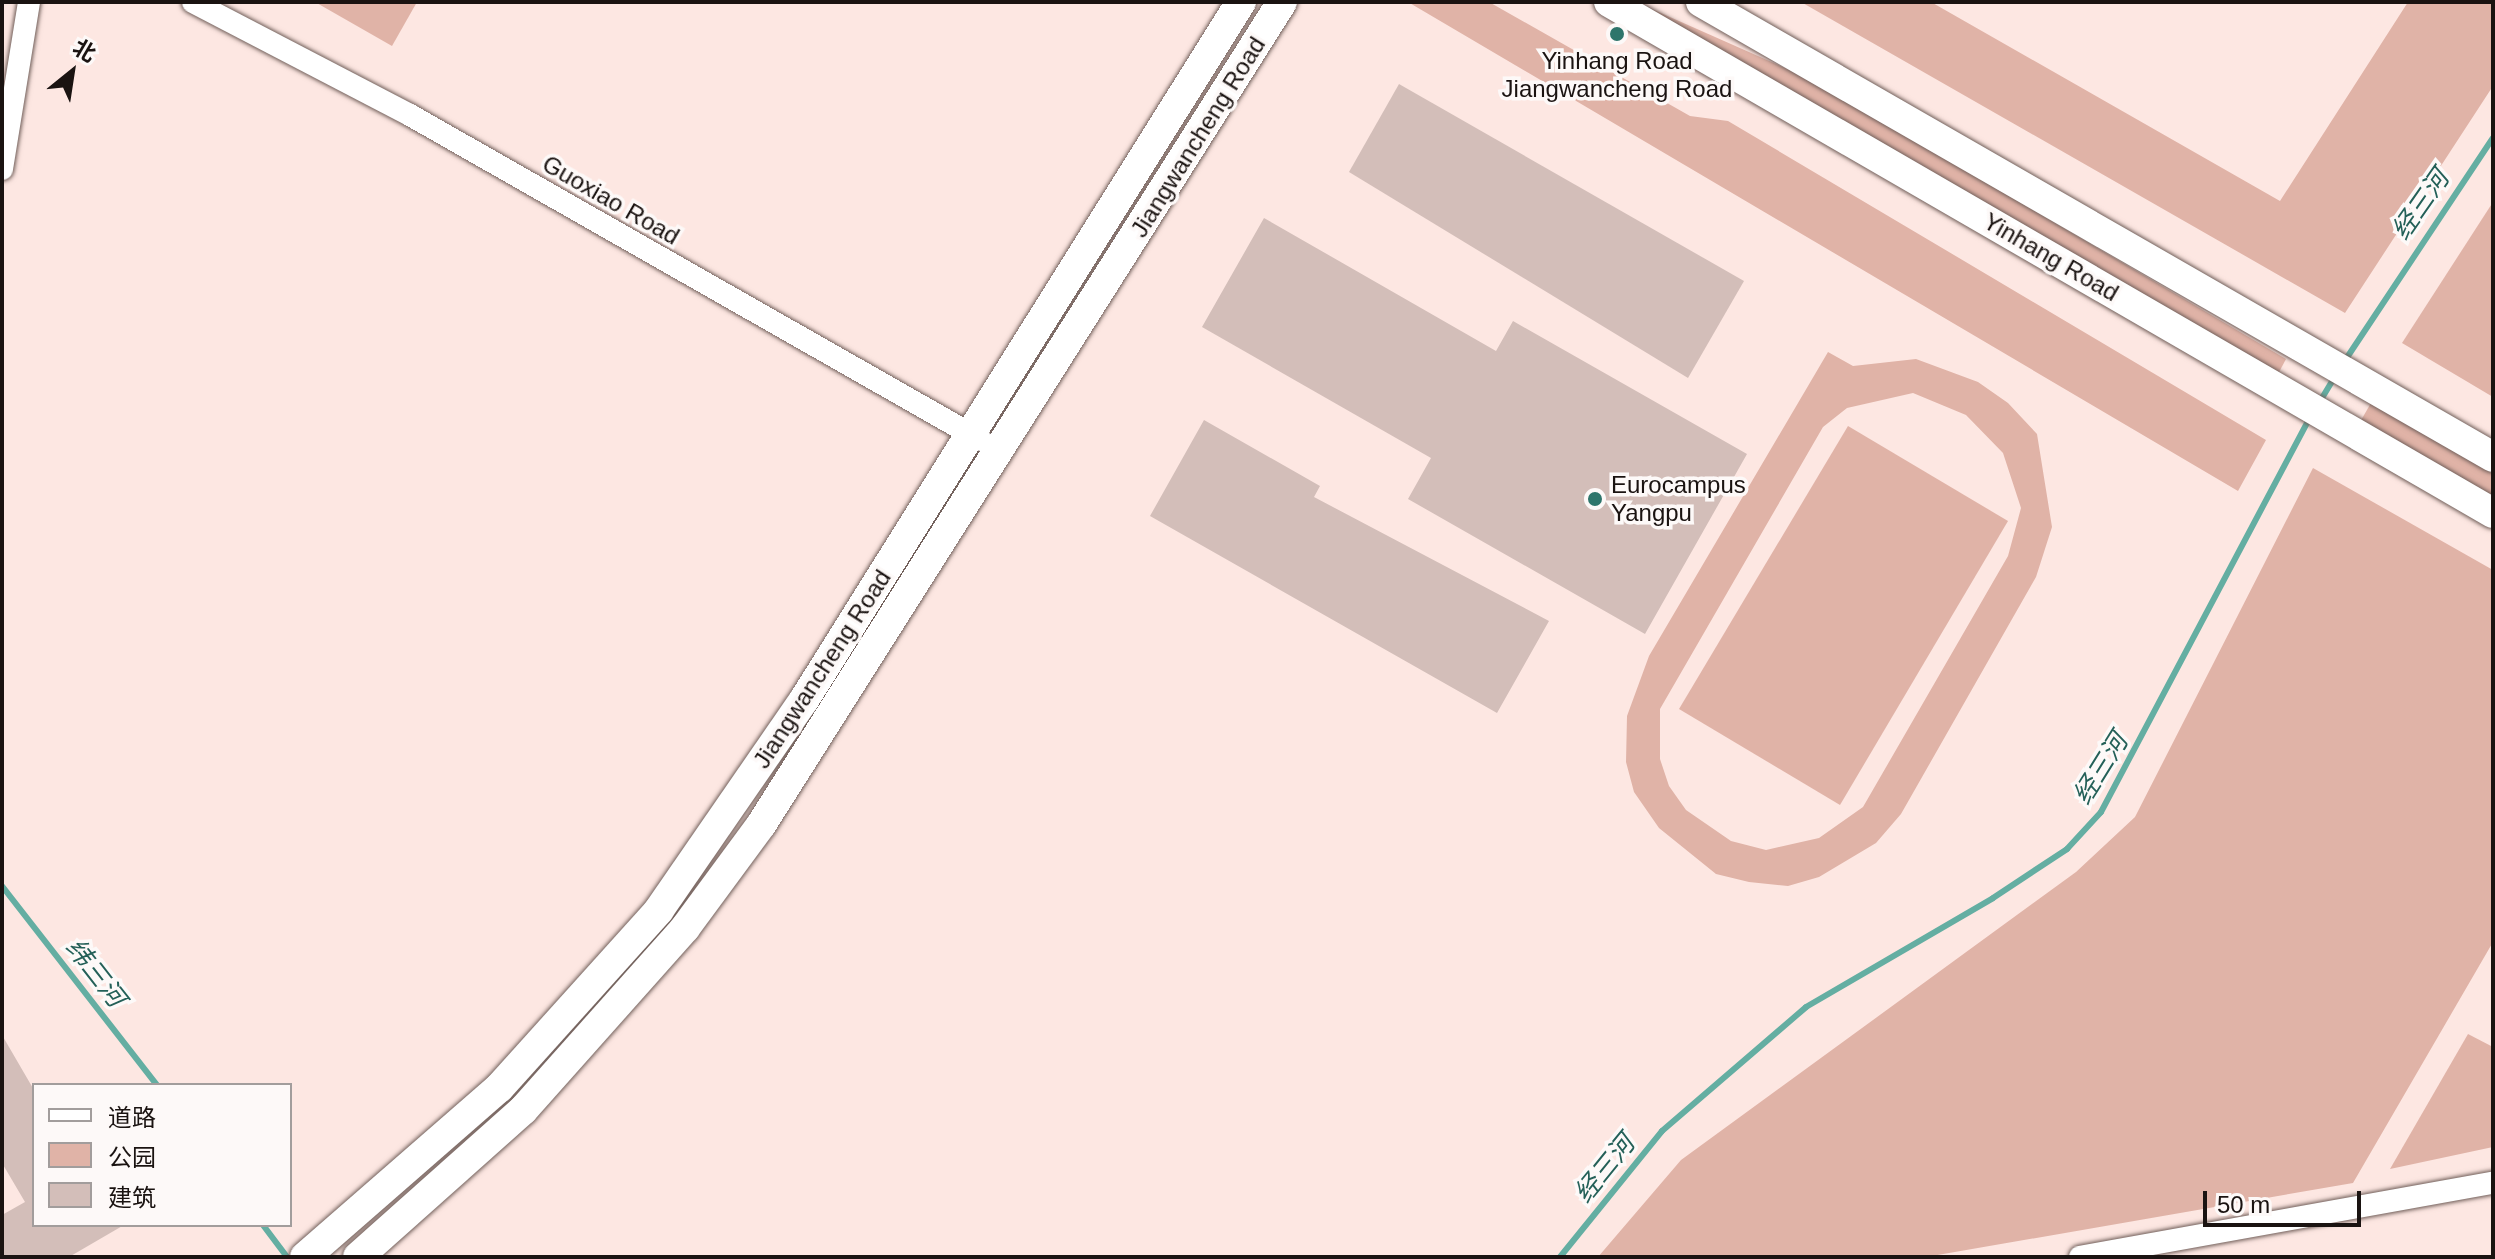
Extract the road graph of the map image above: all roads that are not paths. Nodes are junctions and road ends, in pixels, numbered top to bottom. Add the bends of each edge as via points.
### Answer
1 (29, 2) edge
2 (193, 2) edge
3 (1241, 2) edge
4 (1282, 2) edge
5 (1609, 2) edge
6 (1701, 2) edge
7 (2, 169) edge
8 (971, 434) junction
9 (999, 451) junction
10 (2493, 457) edge
11 (2493, 513) edge
12 (2493, 1183) edge
13 (311, 1253) edge
14 (358, 1257) edge
15 (2080, 1257) edge

1 - 7 street
2 - 8 street, Guoxiao Road via 410,115
3 - 8 street, Jiangwancheng Road
4 - 9 street, Jiangwancheng Road
5 - 11 street, Yinhang Road
6 - 10 street, Yinhang Road
8 - 9 street, Guoxiao Road
8 - 13 street, Jiangwancheng Road via 733,807 622,957 499,1088
9 - 14 street, Jiangwancheng Road via 761,825 685,928 523,1110
12 - 15 street

